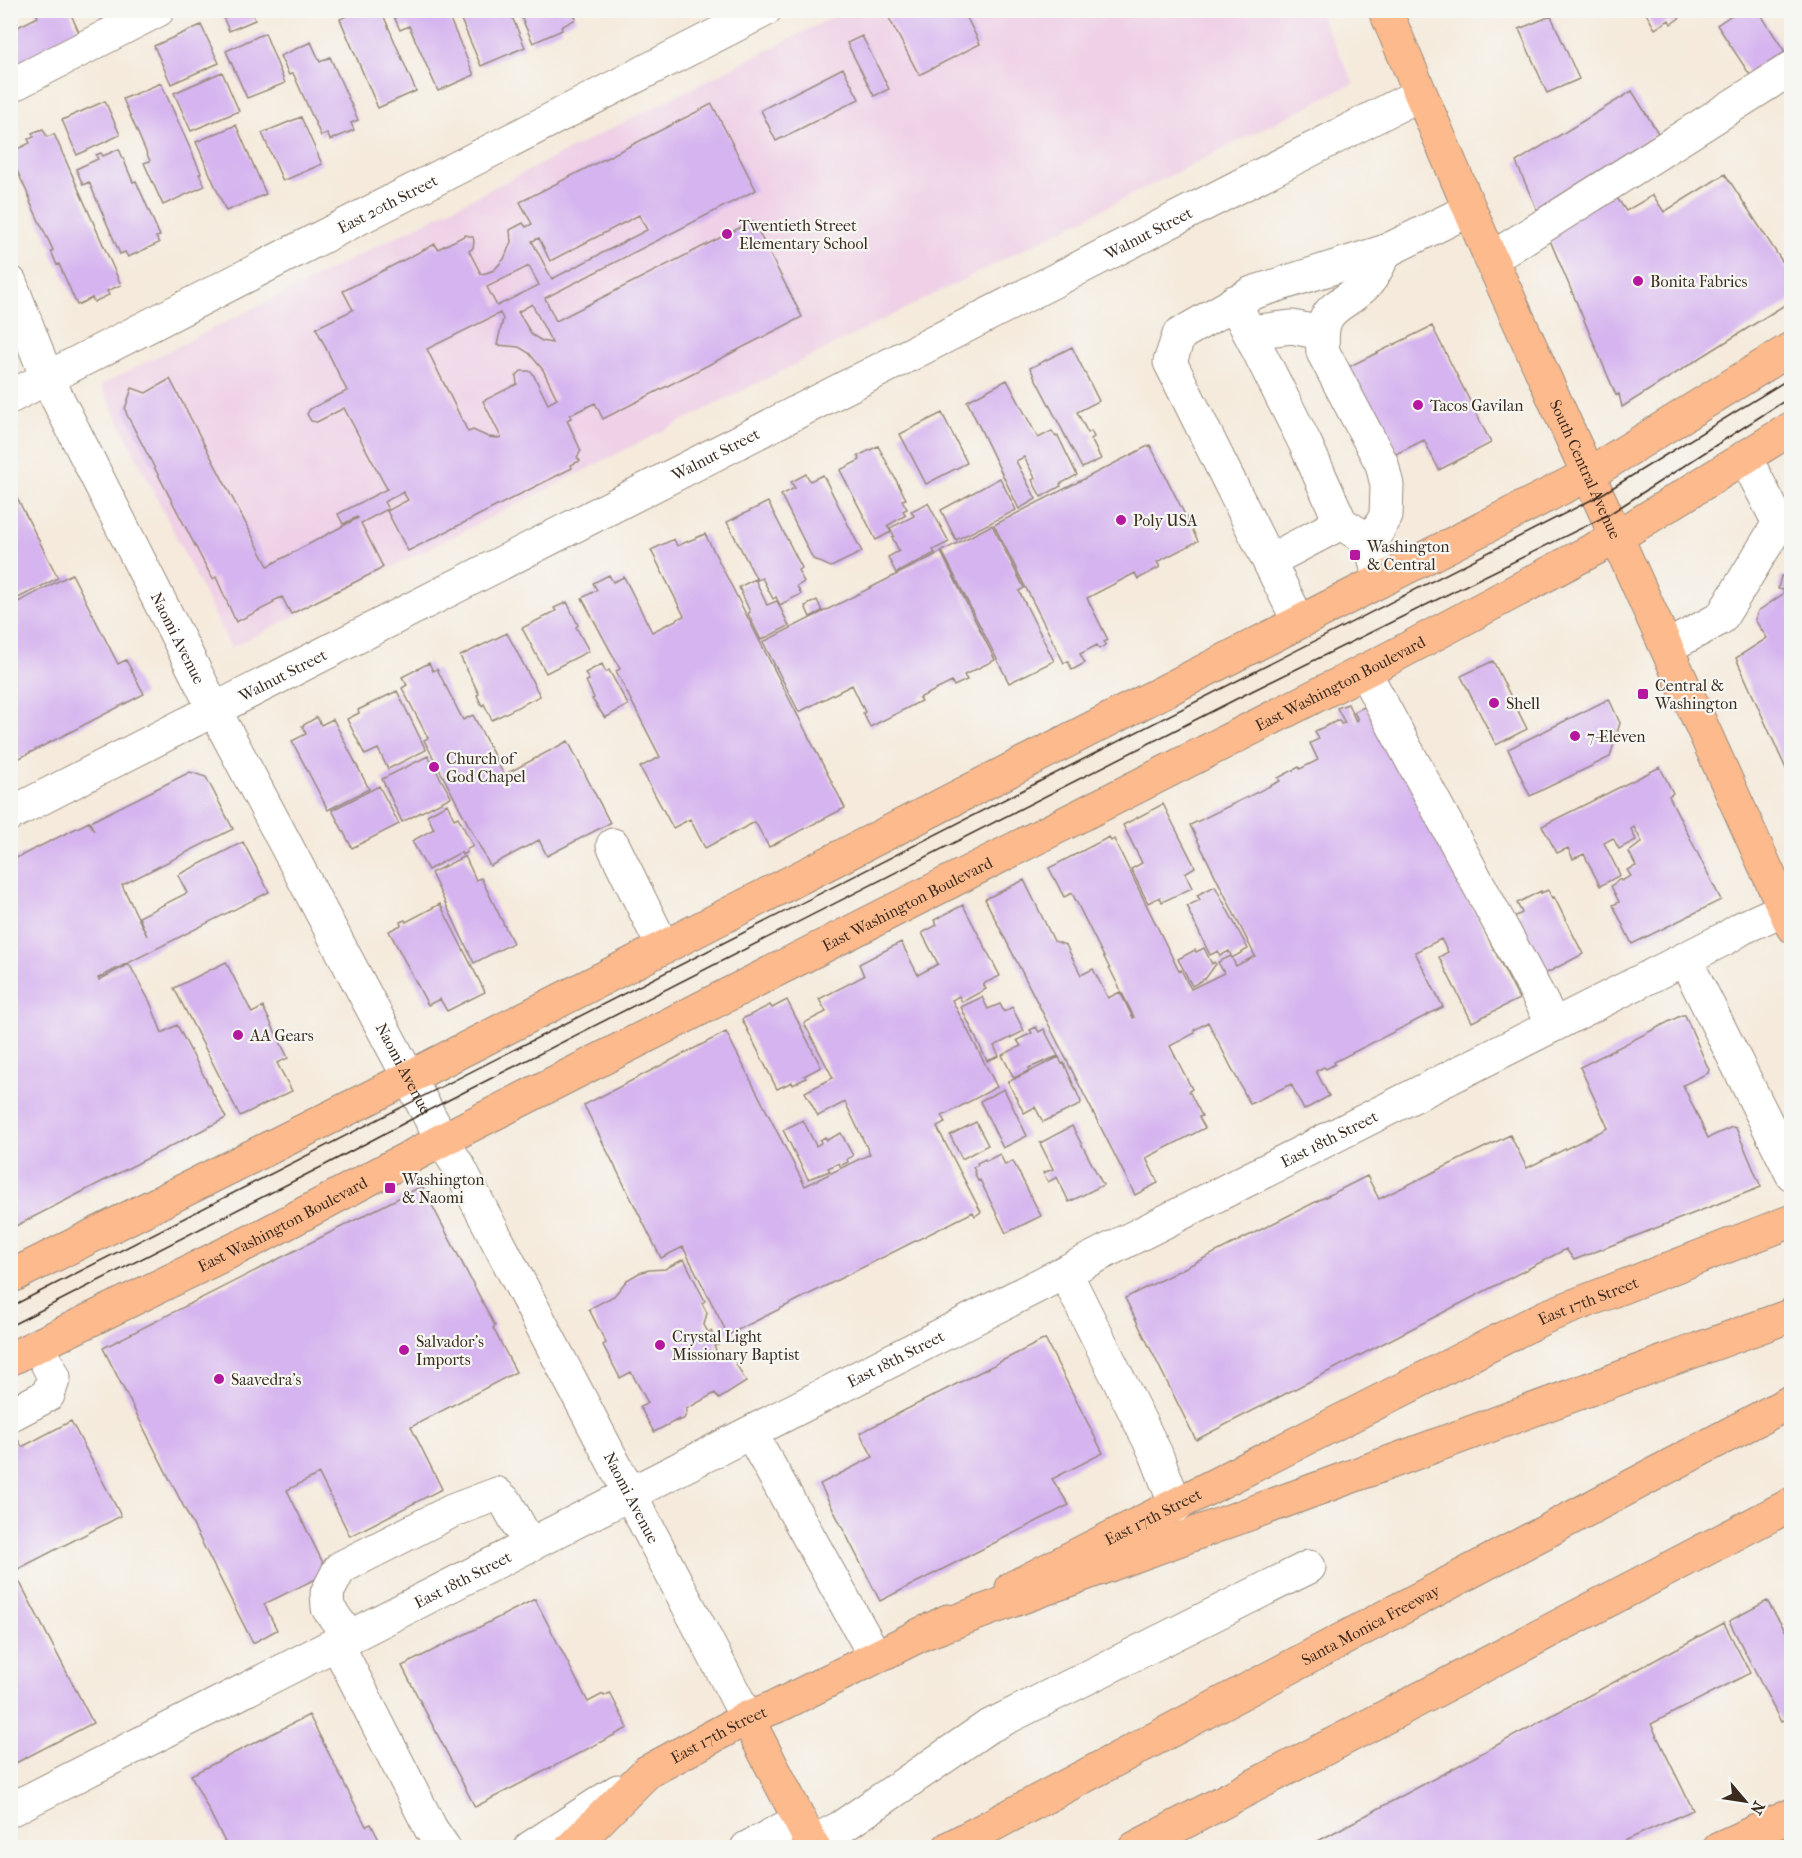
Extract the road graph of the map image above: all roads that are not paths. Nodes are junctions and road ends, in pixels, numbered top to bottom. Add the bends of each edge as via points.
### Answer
1 (158, 10) edge
2 (765, 10) edge
3 (1387, 11) edge
4 (1791, 68) edge
5 (10, 86) edge
6 (1420, 94) junction
7 (1469, 210) junction
8 (1386, 251) junction
9 (1491, 259) junction
10 (10, 282) edge
11 (1243, 297) junction
12 (1249, 332) junction
13 (1321, 333) junction
14 (1791, 348) edge
15 (47, 378) junction
16 (10, 397) edge
17 (1791, 428) edge
18 (1745, 457) junction
19 (1589, 474) junction
20 (1341, 523) junction
21 (1617, 537) junction
22 (1371, 542) junction
23 (1269, 561) junction
24 (1380, 581) junction
25 (1299, 622) junction
26 (1667, 647) junction
27 (1364, 671) junction
28 (214, 709) junction
29 (10, 814) edge
30 (613, 845) dead end
31 (1788, 917) edge
32 (663, 947) junction
33 (1684, 959) junction
34 (1554, 1025) junction
35 (410, 1077) junction
36 (442, 1140) junction
37 (1791, 1174) edge
38 (1791, 1221) edge
39 (1065, 1272) junction
40 (10, 1277) edge
41 (1791, 1315) edge
42 (24, 1352) edge
43 (1791, 1401) edge
44 (10, 1415) edge
45 (751, 1433) junction
46 (630, 1494) junction
47 (1791, 1504) edge
48 (1176, 1506) junction
49 (530, 1546) junction
50 (1309, 1567) dead end
51 (921, 1634) junction
52 (343, 1641) junction
53 (875, 1656) junction
54 (747, 1718) junction
55 (647, 1772) junction
56 (10, 1810) edge
57 (1791, 1815) edge
58 (808, 1837) edge
59 (444, 1848) edge
60 (531, 1848) edge
61 (571, 1848) edge
62 (747, 1848) edge
63 (949, 1848) edge
64 (1135, 1848) edge
65 (1719, 1848) edge

1 - 5 street
2 - 15 street, East 20th Street
3 - 6 main road, South Central Avenue
4 - 9 street
6 - 7 main road, South Central Avenue
6 - 28 street, Walnut Street
7 - 8 street
7 - 9 main road, South Central Avenue
8 - 11 street
8 - 13 street via 1368,282 1326,317
9 - 19 main road, South Central Avenue
10 - 15 street, Naomi Avenue
11 - 12 street
11 - 23 street via 1179,335 1170,362
12 - 13 street via 1292,327
12 - 20 street
13 - 22 street via 1323,352 1382,464 1387,486 1386,516
14 - 19 main road
15 - 16 street, East 20th Street
15 - 28 street, Naomi Avenue
17 - 18 main road, East Washington Boulevard
18 - 21 main road, East Washington Boulevard
18 - 26 street via 1779,523 1721,618
19 - 21 main road, South Central Avenue
19 - 24 main road
20 - 22 street
20 - 23 street
21 - 26 main road, South Central Avenue
21 - 27 main road, East Washington Boulevard
22 - 24 street
23 - 25 street
24 - 25 main road
25 - 32 main road
26 - 31 main road, South Central Avenue
27 - 34 street
27 - 36 main road, East Washington Boulevard
28 - 29 street, Walnut Street
28 - 35 street, Naomi Avenue
30 - 32 street
31 - 33 street, East 18th Street via 1742,928
32 - 35 main road
33 - 34 street, East 18th Street
33 - 37 street
34 - 39 street, East 18th Street
35 - 36 street, Naomi Avenue
35 - 40 main road
36 - 42 main road, East Washington Boulevard via 262,1236
36 - 46 street, Naomi Avenue
38 - 48 main road, East 17th Street via 1545,1317
39 - 45 street, East 18th Street
39 - 48 street via 1156,1454
41 - 51 main road
42 - 44 street via 54,1377 48,1395
43 - 63 main road, Santa Monica Freeway
45 - 46 street, East 18th Street
45 - 53 street
46 - 49 street, East 18th Street
46 - 54 street, Naomi Avenue
47 - 64 main road
48 - 51 main road, East 17th Street
49 - 52 street, East 18th Street
49 - 52 street via 507,1502 497,1494 452,1511 340,1568 327,1593 328,1608
50 - 58 street via 987,1728 840,1828
51 - 53 main road, East 17th Street
52 - 56 street, East 18th Street
52 - 59 street
53 - 54 main road, East 17th Street
54 - 55 main road, East 17th Street
54 - 58 main road, Naomi Avenue
55 - 60 street, East 17th Street
55 - 61 main road
57 - 65 main road
58 - 62 street

